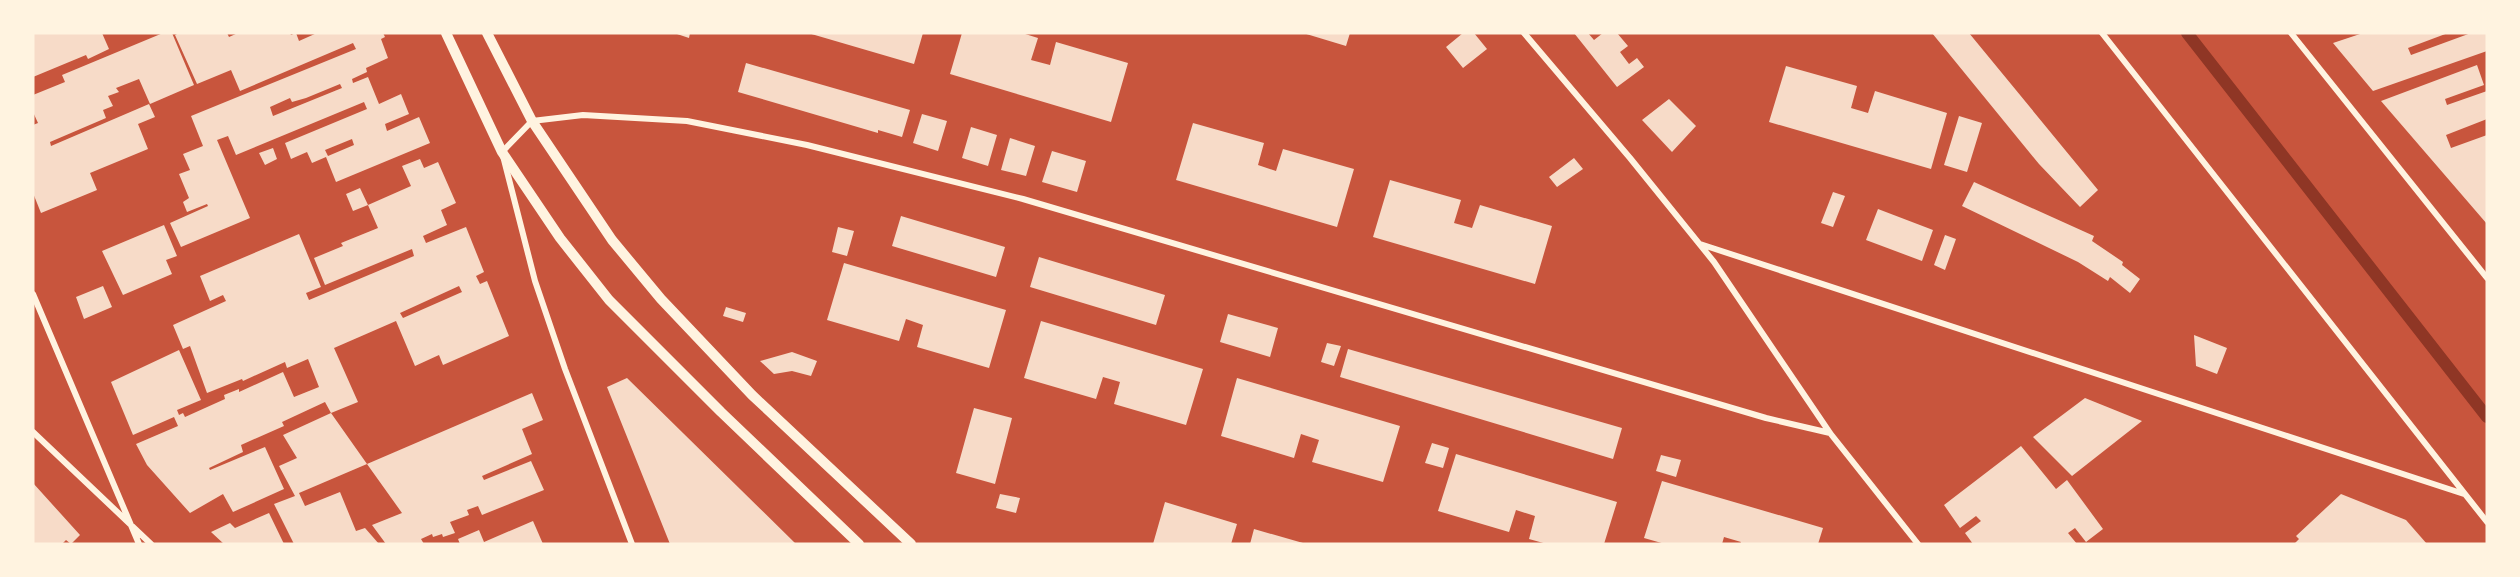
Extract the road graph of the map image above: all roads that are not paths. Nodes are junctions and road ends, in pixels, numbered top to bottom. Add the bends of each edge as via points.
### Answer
1 (446, 33) edge
2 (487, 33) edge
3 (1524, 33) edge
4 (2102, 33) edge
5 (2291, 33) edge
6 (532, 121) junction
7 (502, 153) junction
8 (1700, 244) junction
9 (2487, 278) edge
10 (33, 294) edge
11 (33, 432) edge
12 (1830, 433) junction
13 (2464, 494) junction
14 (2487, 522) edge
15 (132, 526) junction
16 (138, 544) edge
17 (151, 544) edge
18 (632, 544) edge
19 (859, 544) edge
20 (910, 544) edge
21 (1918, 544) edge

1 - 7 street
2 - 6 street
3 - 8 street
4 - 13 street
5 - 9 street
6 - 7 street
6 - 12 street via 583,115 687,121 807,145 1023,199 1766,418
6 - 20 street via 612,240 661,299 752,395
7 - 18 street via 535,281
7 - 19 street via 560,238 609,300
8 - 12 street
8 - 13 street
10 - 15 street
11 - 15 street
12 - 21 street
13 - 14 street
15 - 16 street
15 - 17 street

